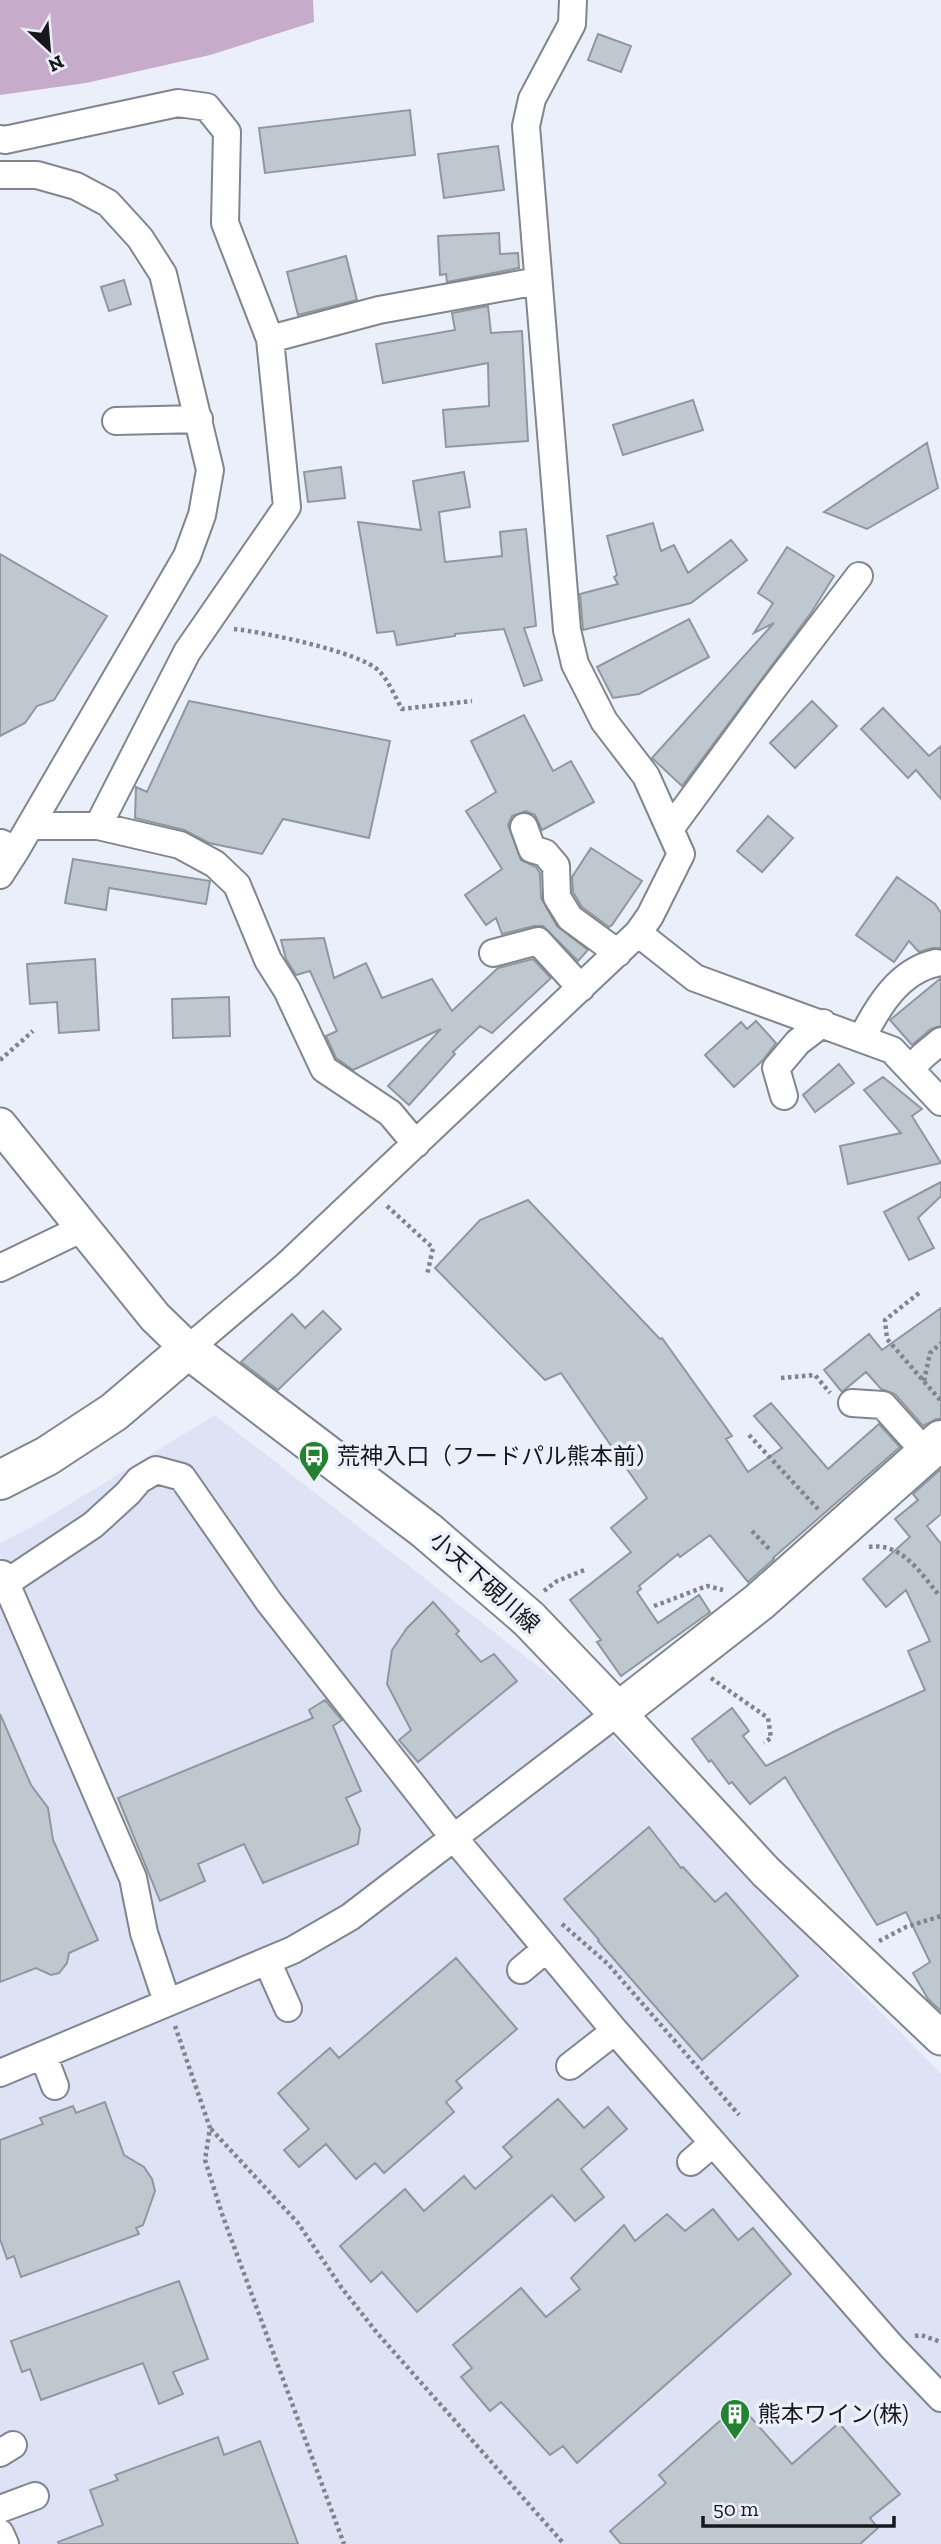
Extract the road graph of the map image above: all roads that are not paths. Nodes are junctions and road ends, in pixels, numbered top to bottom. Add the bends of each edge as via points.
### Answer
1 (573, 0) edge
2 (0, 139) edge
3 (0, 175) edge
4 (538, 281) junction
5 (270, 339) junction
6 (199, 419) junction
7 (116, 421) dead end
8 (859, 576) dead end
9 (98, 826) junction
10 (30, 827) junction
11 (524, 827) dead end
12 (670, 829) junction
13 (8, 846) edge
14 (0, 876) edge
15 (638, 933) junction
16 (494, 953) dead end
17 (618, 953) junction
18 (936, 963) dead end
19 (581, 988) junction
20 (823, 1023) junction
21 (862, 1038) junction
22 (941, 1041) edge
23 (911, 1069) junction
24 (783, 1096) dead end
25 (941, 1102) edge
26 (0, 1125) edge
27 (416, 1144) junction
28 (83, 1228) junction
29 (0, 1268) edge
30 (188, 1349) junction
31 (852, 1403) road end
32 (933, 1447) edge
33 (0, 1480) edge
34 (3, 1582) edge
35 (618, 1712) junction
36 (454, 1838) junction
37 (546, 1949) junction
38 (267, 1961) junction
39 (521, 1970) dead end
40 (167, 2002) junction
41 (288, 2008) dead end
42 (615, 2031) junction
43 (941, 2038) edge
44 (43, 2055) junction
45 (570, 2066) dead end
46 (0, 2073) edge
47 (55, 2086) dead end
48 (713, 2143) junction
49 (691, 2162) dead end
50 (941, 2398) edge
51 (35, 2496) dead end
52 (0, 2509) edge
53 (0, 2533) edge
54 (5, 2544) edge

1 - 4 street via 572,24 532,99 526,126
2 - 5 street via 178,103 207,107 227,132 225,223
3 - 6 street via 37,174 76,186 108,203 140,238 163,274
4 - 5 street via 379,310
4 - 12 street via 567,630 575,664 604,721 646,776
5 - 9 street via 287,507 187,652
6 - 7 street
6 - 10 street via 210,470 202,515 187,556
8 - 12 street
9 - 10 street
9 - 27 street via 180,845 215,864 237,885 268,960 288,990 324,1069 390,1112
10 - 13 street
11 - 17 street via 532,849 545,853 556,866 557,897 570,918
12 - 15 street via 681,854
13 - 14 street
15 - 17 street
15 - 20 street via 695,978
16 - 19 street via 538,941
17 - 19 street
18 - 21 street via 921,966 894,988
19 - 27 street
20 - 21 street
20 - 24 street via 798,1042 776,1068
21 - 23 street via 892,1050
22 - 23 street
23 - 25 street
26 - 28 street
27 - 30 street via 287,1265
28 - 29 street
28 - 30 street via 155,1317
30 - 33 main road via 114,1412
30 - 35 main road, 小天下硯川線 via 427,1531 518,1609
31 - 32 street via 883,1405
32 - 35 main road via 760,1601
34 - 36 street via 93,1525 139,1480 156,1470 181,1477 269,1602
34 - 40 street via 132,1878
35 - 36 street
35 - 43 street via 765,1872
36 - 37 street
36 - 38 street via 350,1917
37 - 39 street
37 - 42 street
38 - 40 street
38 - 41 street
40 - 44 street
42 - 45 street
42 - 48 street
44 - 46 street
44 - 47 street
48 - 49 street
48 - 50 street
51 - 52 street
53 - 54 street

